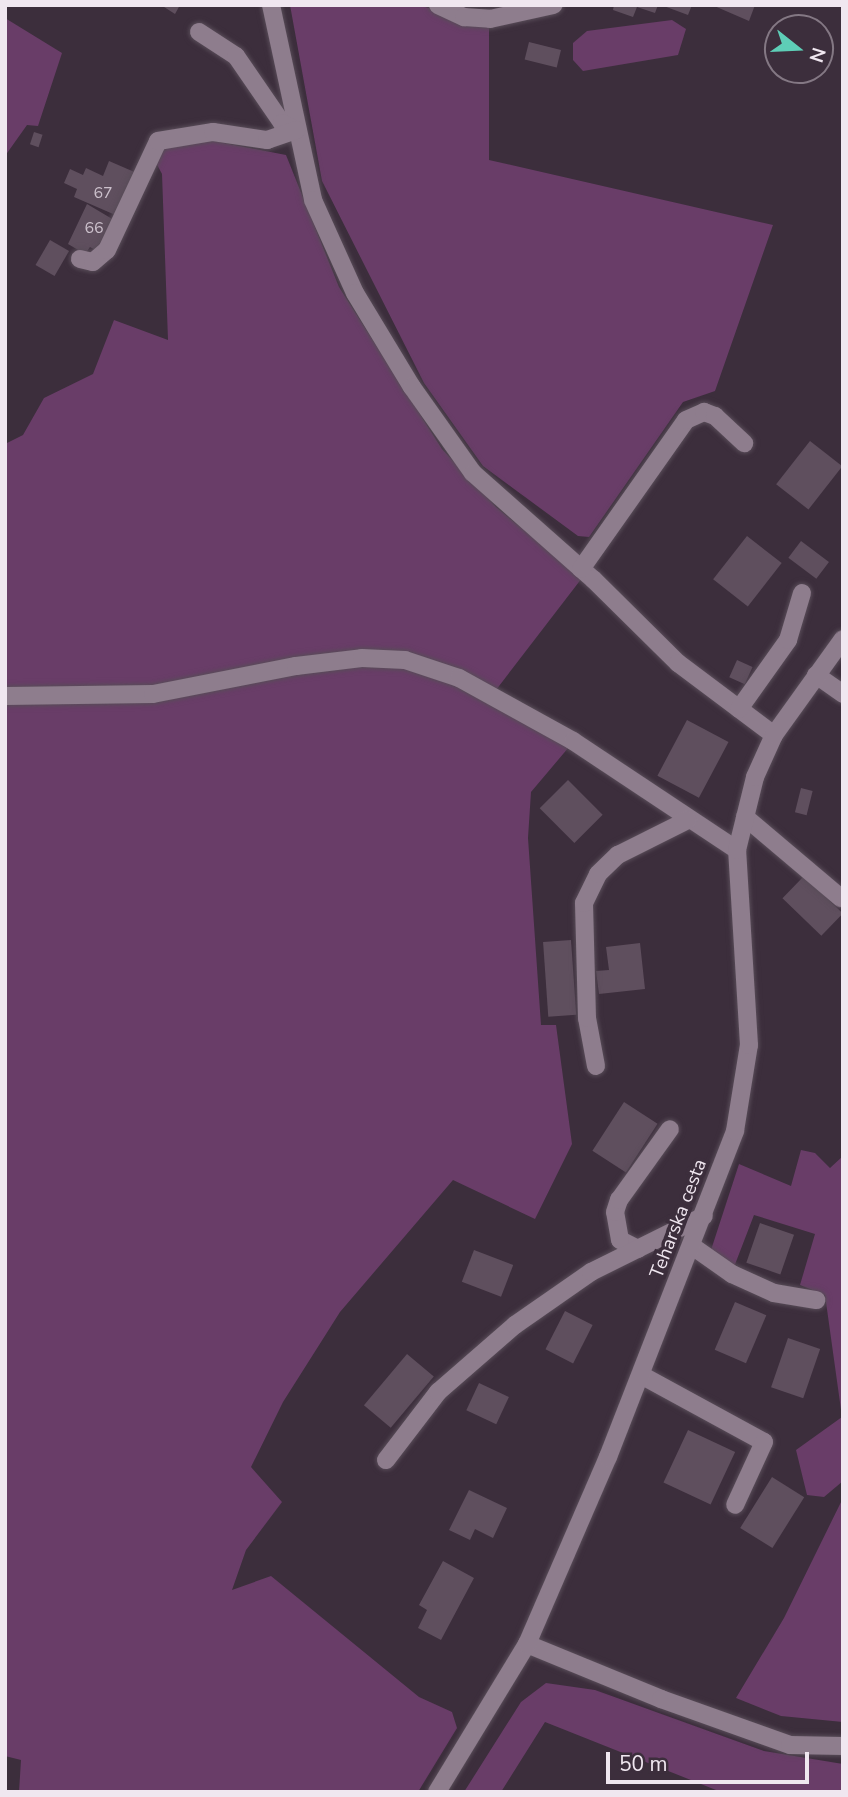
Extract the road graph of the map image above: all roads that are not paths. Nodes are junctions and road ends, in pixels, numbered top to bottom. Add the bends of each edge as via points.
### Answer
1 (271, 5) edge
2 (438, 5) edge
3 (553, 5) edge
4 (199, 32) dead end
5 (296, 130) junction
6 (80, 259) dead end
7 (744, 443) dead end
8 (582, 569) junction
9 (802, 593) dead end
10 (843, 639) edge
11 (816, 675) junction
12 (843, 694) edge
13 (5, 696) edge
14 (739, 709) junction
15 (774, 735) junction
16 (746, 817) junction
17 (688, 820) junction
18 (737, 850) junction
19 (841, 898) edge
20 (596, 1066) dead end
21 (670, 1129) dead end
22 (704, 1216) junction
23 (692, 1246) junction
24 (638, 1249) junction
25 (816, 1300) dead end
26 (641, 1375) junction
27 (386, 1460) dead end
28 (735, 1505) dead end
29 (527, 1644) junction
30 (843, 1746) edge
31 (437, 1792) edge

1 - 5 street via 290,82
2 - 3 street via 464,16 490,19
4 - 5 street via 236,56 282,123
5 - 6 street via 267,140 213,132 158,141 107,250 93,262
5 - 8 street via 313,200 355,293 412,387 473,474
7 - 8 street via 715,416 704,412 686,420
8 - 14 street via 678,663
9 - 14 street via 788,640
10 - 11 street, Teharska cesta
11 - 12 street
11 - 15 street, Teharska cesta
13 - 17 street via 153,694 296,666 362,658 405,660 459,678 573,741
14 - 15 street
15 - 16 street, Teharska cesta via 755,777
16 - 18 street, Teharska cesta
16 - 19 street
17 - 18 street
17 - 20 street via 618,855 598,874 584,903 587,1018
18 - 22 street, Teharska cesta via 749,1045 735,1131
21 - 24 street via 615,1212 620,1240
22 - 23 street, Teharska cesta
22 - 24 street
23 - 25 street via 732,1273 774,1293
23 - 26 street, Teharska cesta
24 - 27 street via 591,1272 514,1325 438,1392
26 - 28 street via 764,1442
26 - 29 street, Teharska cesta
29 - 30 street via 790,1745
29 - 31 street, Teharska cesta

